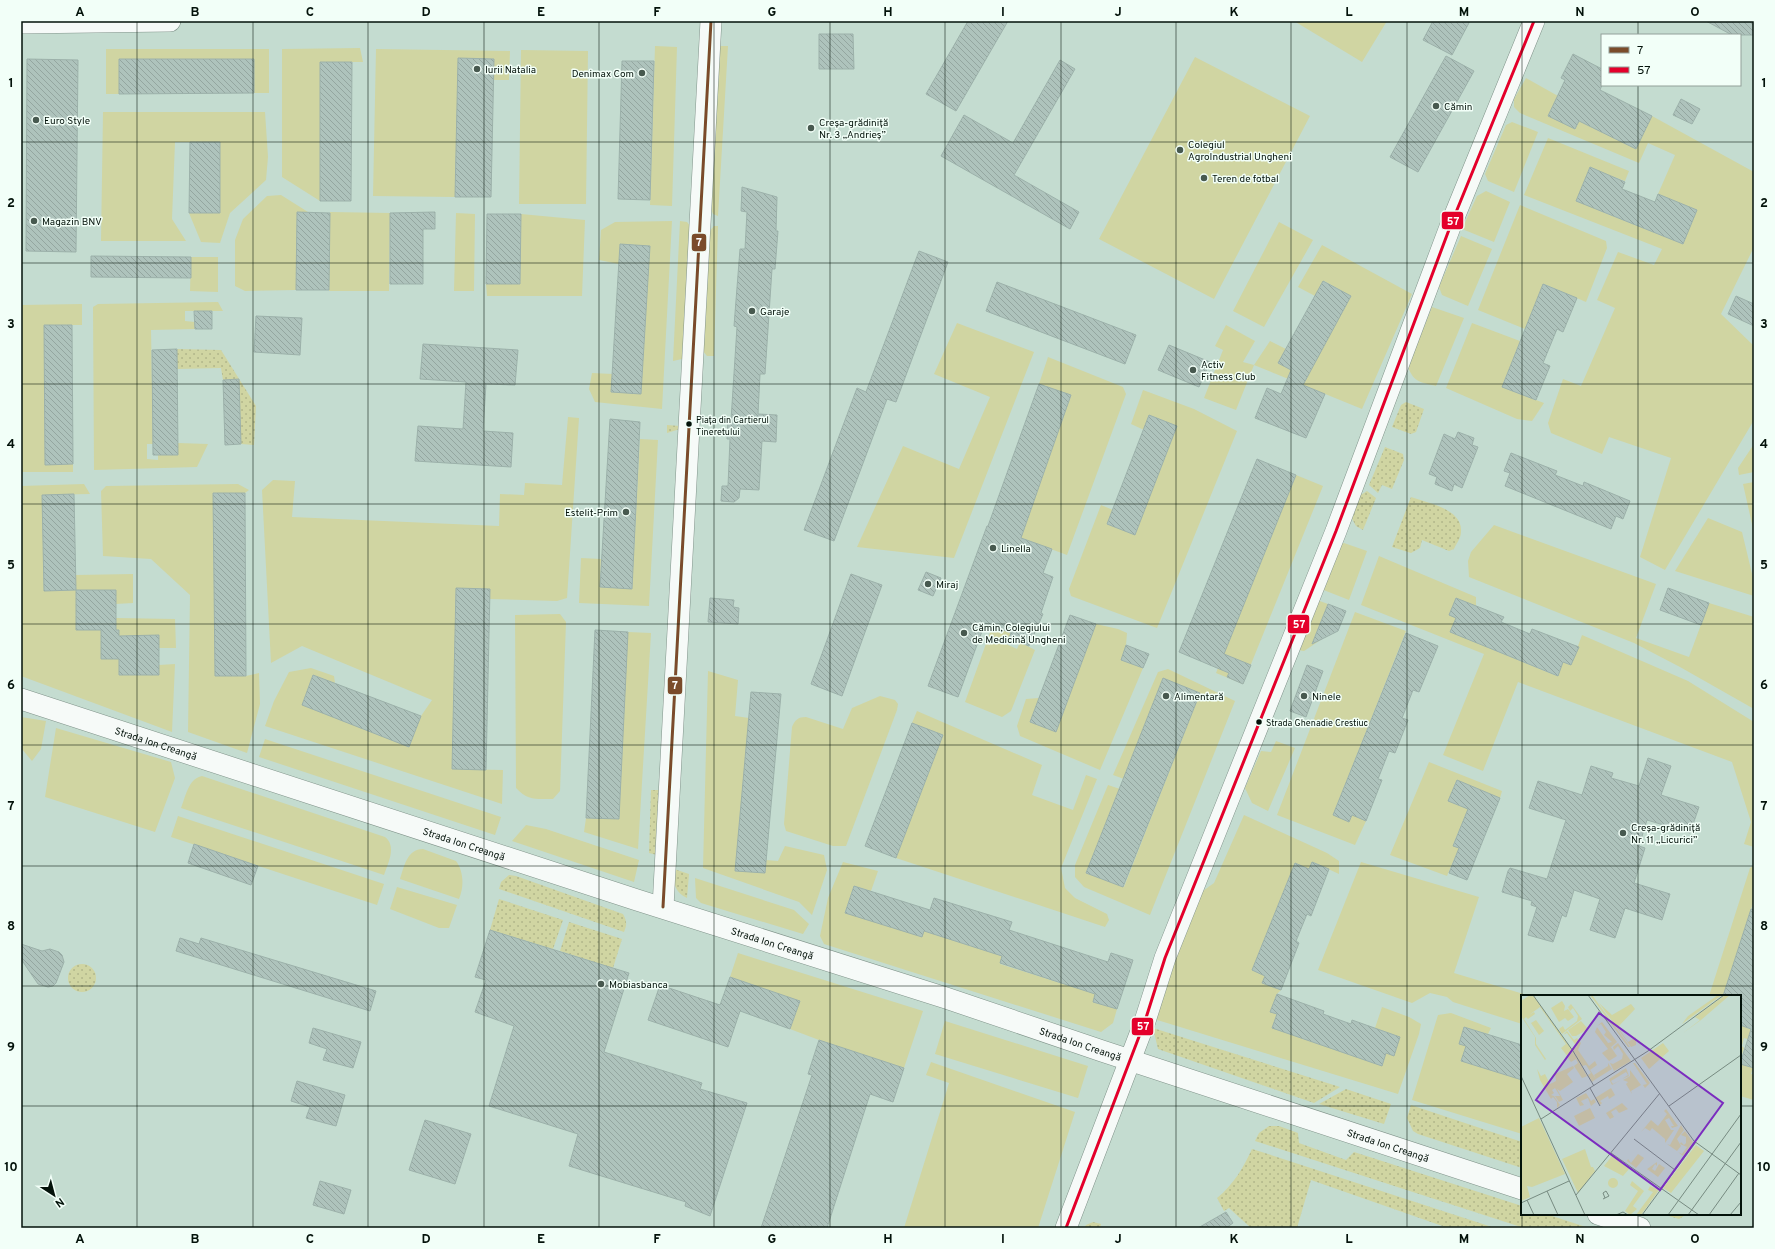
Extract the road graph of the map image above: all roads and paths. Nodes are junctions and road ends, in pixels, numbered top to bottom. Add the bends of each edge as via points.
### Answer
1 (170, 21) edge
2 (711, 21) edge
3 (1534, 21) edge
4 (21, 22) edge
5 (21, 699) edge
6 (663, 907) junction
7 (1130, 1060) junction
8 (1521, 1189) edge
9 (1601, 1215) edge
10 (1066, 1228) edge
11 (1640, 1228) edge

1 - 4 street
2 - 6 street
3 - 7 street via 1450,227 1334,537 1165,958
5 - 6 street, Strada Ion Creangă
6 - 7 street, Strada Ion Creangă
7 - 8 street, Strada Ion Creangă
7 - 10 street
9 - 11 street

